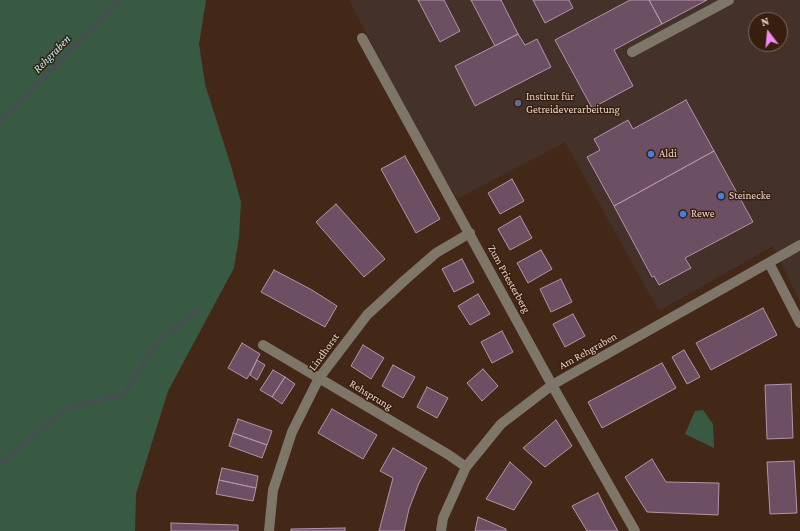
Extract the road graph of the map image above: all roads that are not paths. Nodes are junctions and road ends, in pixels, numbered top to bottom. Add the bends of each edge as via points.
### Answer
1 (729, 0) edge
2 (362, 38) dead end
3 (632, 52) dead end
4 (470, 233) junction
5 (800, 245) edge
6 (769, 263) junction
7 (800, 323) edge
8 (263, 345) dead end
9 (319, 378) junction
10 (552, 385) junction
11 (466, 467) junction
12 (269, 531) edge
13 (441, 531) edge
14 (635, 531) edge

1 - 3 street
2 - 4 street, Zum Priesterberg
4 - 9 street, Lindhorst via 436,253 367,315
4 - 10 street, Zum Priesterberg
5 - 6 street, Am Rehgraben
6 - 7 street
6 - 10 street, Am Rehgraben
8 - 9 street, Rehsprung
9 - 11 street, Rehsprung
9 - 12 street, Lindhorst via 292,432 273,490
10 - 11 street, Am Rehgraben via 501,424
10 - 14 street, Zum Priesterberg
11 - 13 street, Am Rehgraben via 443,518

